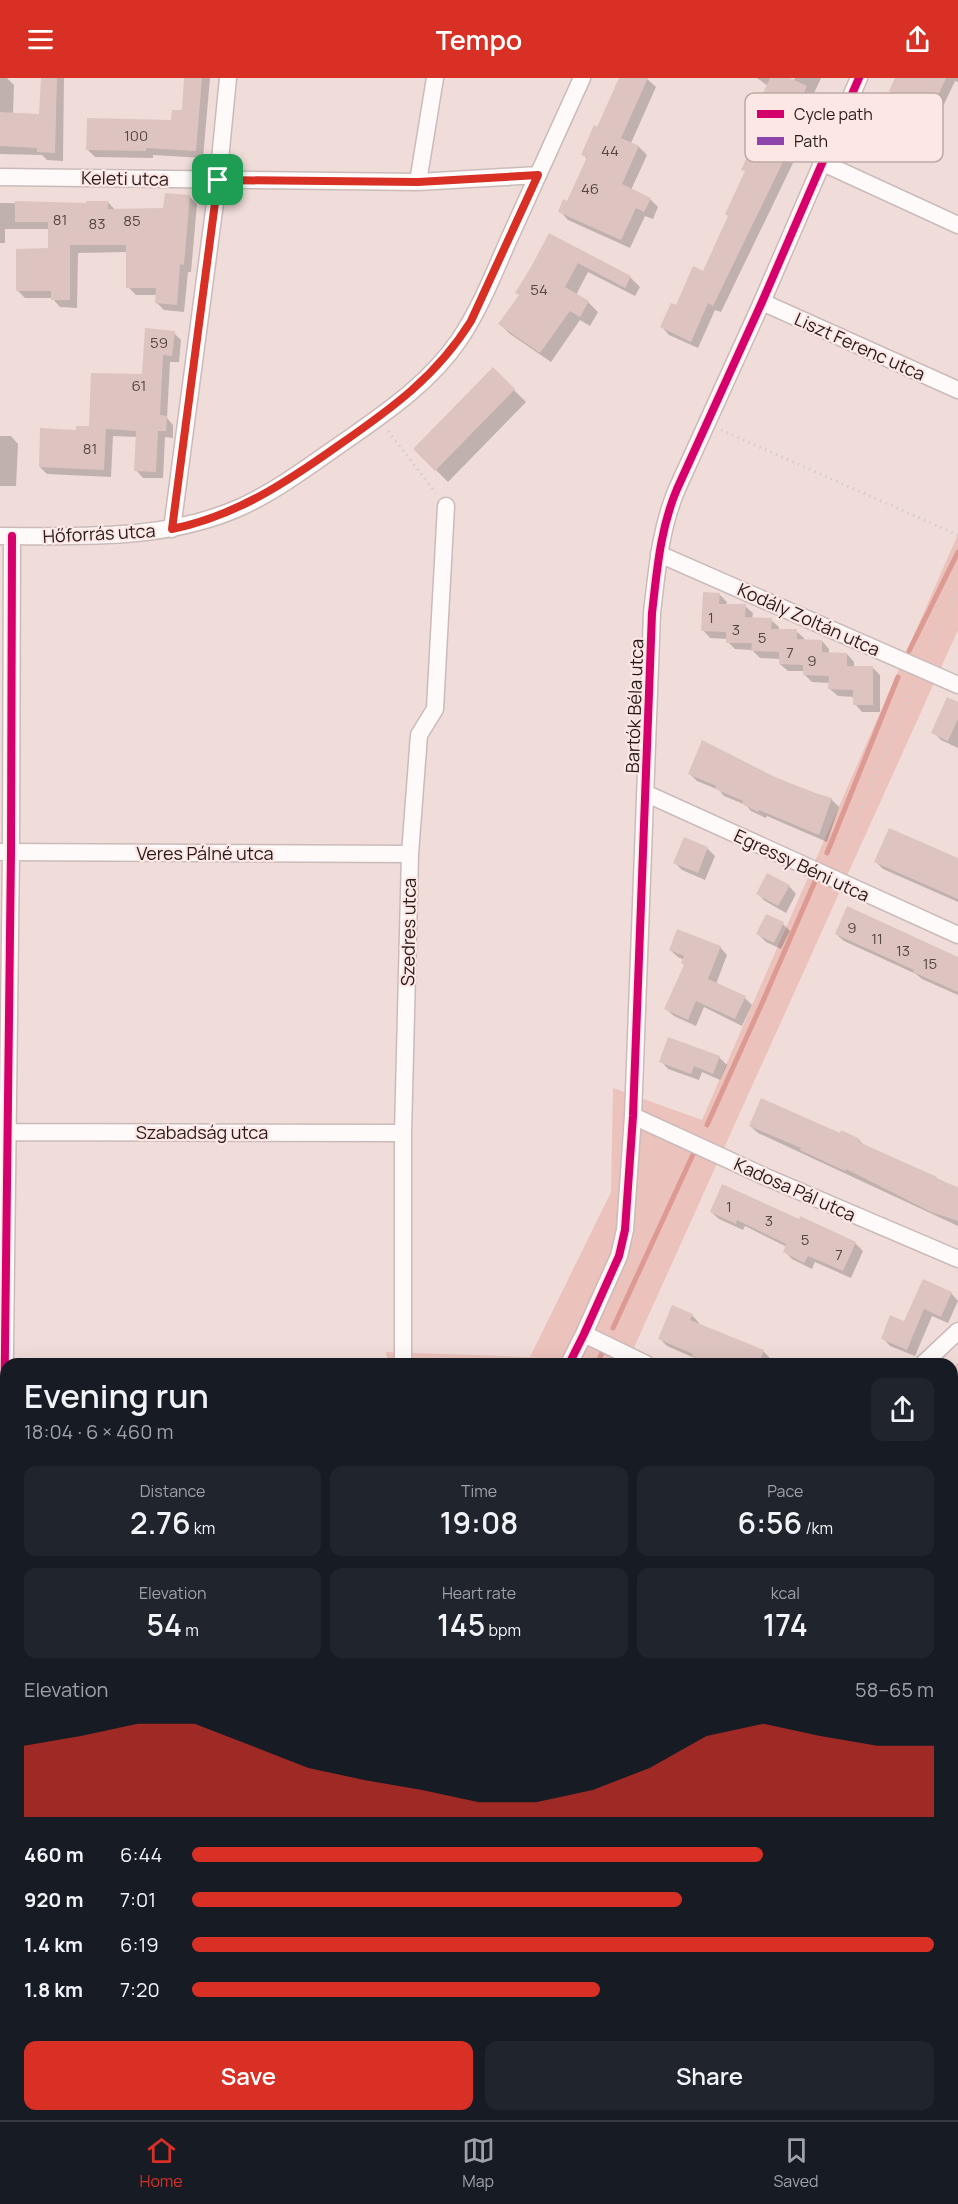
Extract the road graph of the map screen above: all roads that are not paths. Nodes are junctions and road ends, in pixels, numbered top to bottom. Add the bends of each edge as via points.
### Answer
1 (228, 78) edge
2 (435, 78) edge
3 (582, 78) edge
4 (859, 78) edge
5 (852, 93) edge
6 (821, 162) joint
7 (538, 175) junction
8 (0, 177) edge
9 (218, 180) junction
10 (418, 182) junction
11 (958, 225) edge
12 (762, 302) junction
13 (958, 390) edge
14 (446, 506) road end
15 (172, 529) junction
16 (6, 536) edge
17 (659, 554) junction
18 (958, 685) edge
19 (645, 793) junction
20 (6, 852) edge
21 (410, 854) junction
22 (958, 935) edge
23 (633, 1116) junction
24 (4, 1132) edge
25 (404, 1133) junction
26 (958, 1259) edge
27 (958, 1331) edge
28 (584, 1334) junction
29 (4, 1358) edge
30 (403, 1358) edge
31 (572, 1358) edge
32 (634, 1358) edge
33 (929, 1358) edge
34 (0, 1747) edge
35 (0, 1759) edge

1 - 9 street
2 - 10 street
3 - 7 street, Hőforrás utca
4 - 5 street, Bartók Béla utca
6 - 11 street
6 - 12 street, Bartók Béla utca
7 - 10 street, Keleti utca
7 - 15 street, Hőforrás utca via 483,297 458,341 423,382 292,478 223,514
8 - 9 street, Keleti utca
9 - 10 street, Keleti utca
9 - 15 street
12 - 13 street, Liszt Ferenc utca
12 - 17 street, Bartók Béla utca via 670,504
14 - 21 street, Szedres utca via 435,709 418,735
15 - 16 street, Hőforrás utca via 117,535
16 - 20 street
17 - 18 street, Kodály Zoltán utca
17 - 19 street, Bartók Béla utca via 652,613
19 - 22 street, Egressy Béni utca
19 - 23 street, Bartók Béla utca
20 - 21 street, Veres Pálné utca
20 - 24 street
21 - 25 street, Szedres utca
23 - 26 street, Kadosa Pál utca
23 - 28 street, Bartók Béla utca via 622,1245
24 - 25 street, Szabadság utca
24 - 29 street
25 - 30 street, Szedres utca
27 - 33 street
28 - 31 street, Bartók Béla utca
28 - 32 street
34 - 35 street

